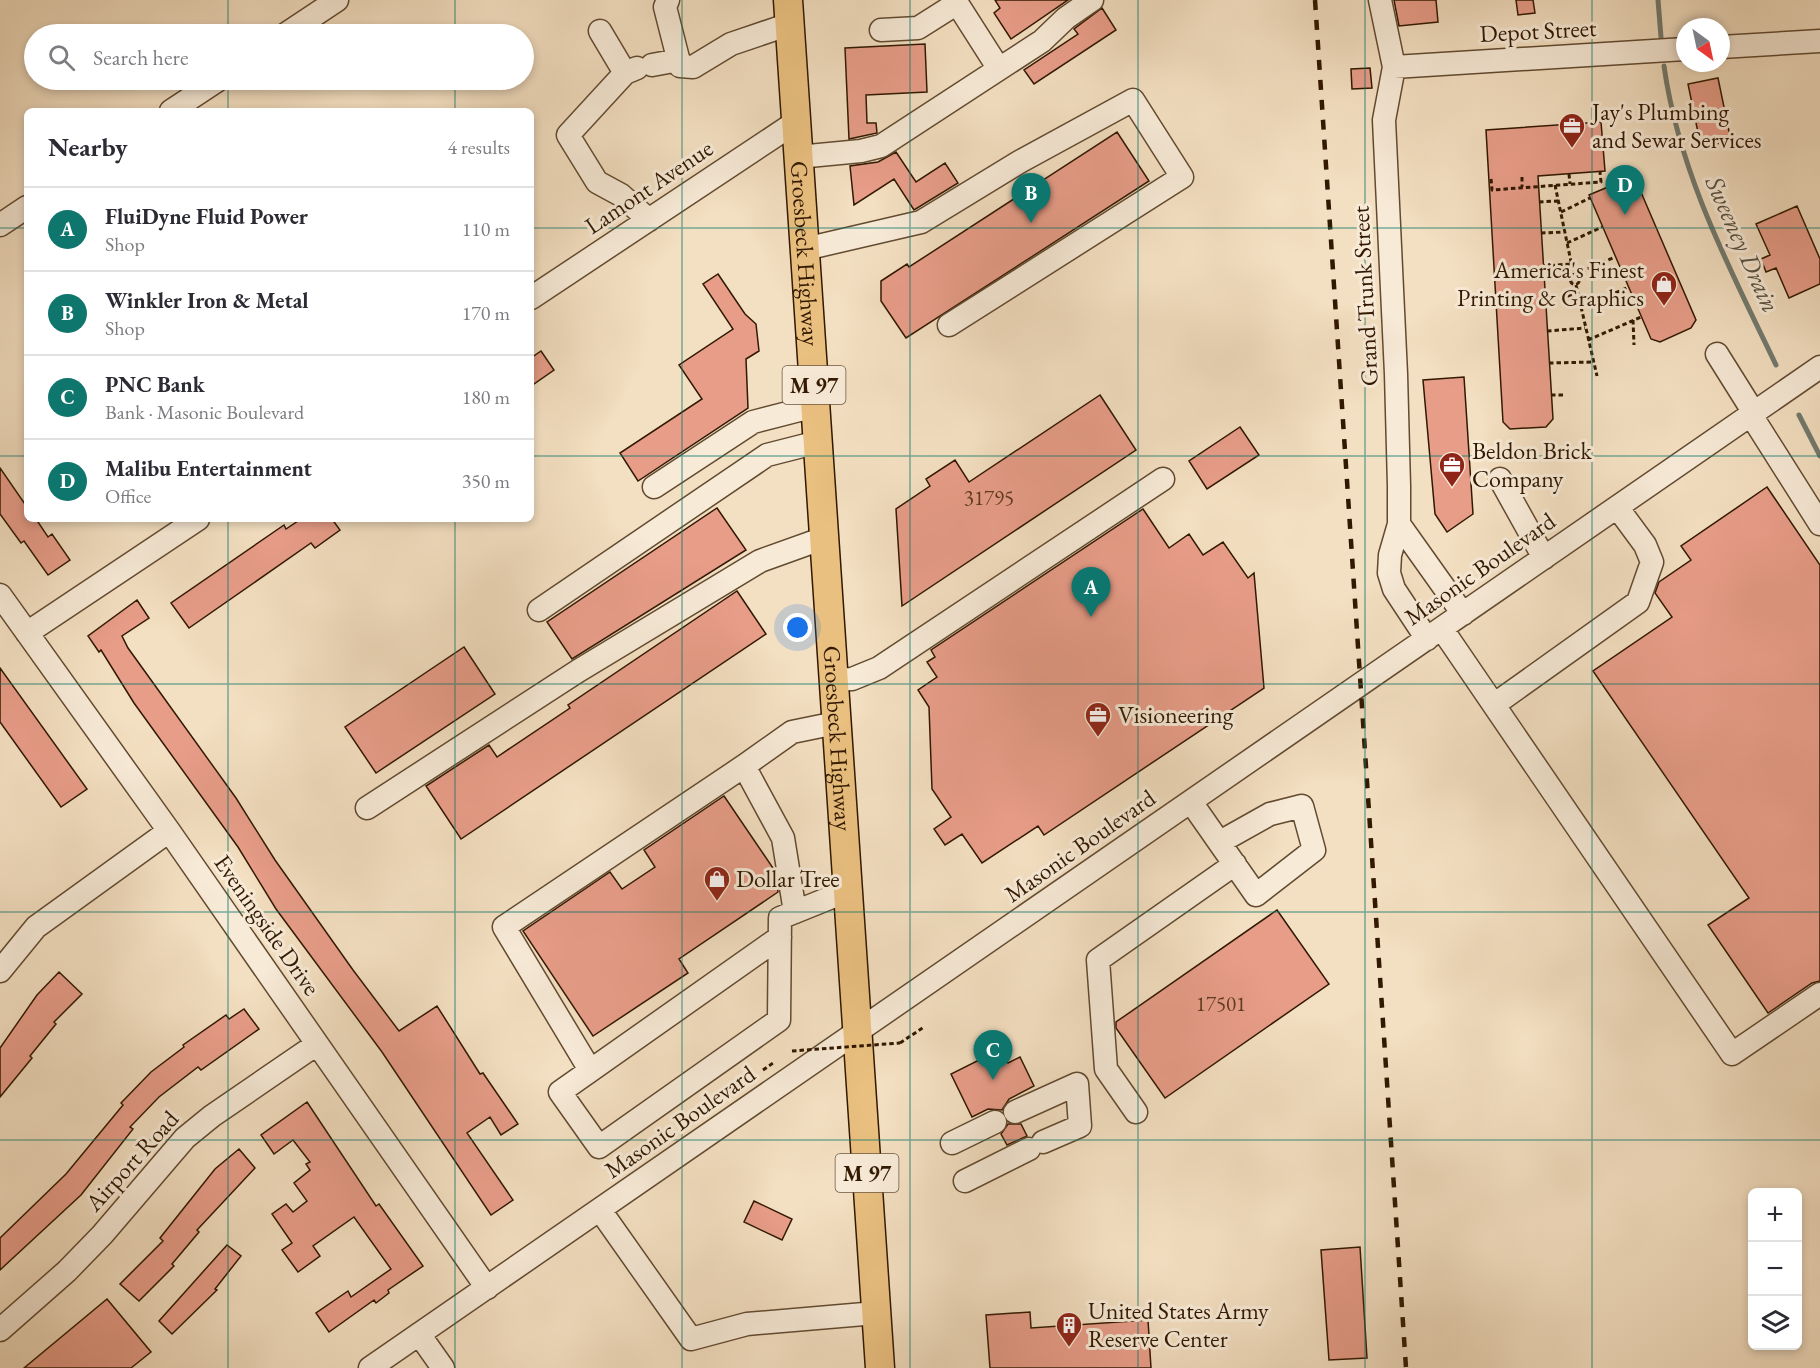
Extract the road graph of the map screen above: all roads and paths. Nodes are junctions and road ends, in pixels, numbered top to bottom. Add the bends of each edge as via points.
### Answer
1 (337, 0) edge
2 (668, 0) edge
3 (1092, 0) edge
4 (1380, 0) edge
5 (956, 2) edge
6 (789, 12) edge
7 (301, 24) edge
8 (882, 30) dead end
9 (600, 31) dead end
10 (1820, 41) edge
11 (1730, 46) edge
12 (1676, 50) edge
13 (679, 60) junction
14 (1394, 67) junction
15 (638, 69) junction
16 (999, 69) junction
17 (203, 90) edge
18 (176, 108) edge
19 (796, 122) junction
20 (798, 157) junction
21 (1600, 171) dead end
22 (1569, 174) dead end
23 (1522, 177) dead end
24 (1491, 179) dead end
25 (1570, 184) junction
26 (1555, 185) junction
27 (1522, 188) dead end
28 (1590, 198) dead end
29 (1558, 201) junction
30 (1539, 202) dead end
31 (24, 209) edge
32 (1561, 212) junction
33 (649, 219) junction
34 (0, 225) edge
35 (1602, 227) dead end
36 (1565, 232) junction
37 (1541, 233) dead end
38 (1567, 243) junction
39 (805, 249) junction
40 (1616, 257) dead end
41 (1572, 264) junction
42 (1543, 266) dead end
43 (1574, 275) junction
44 (1629, 287) dead end
45 (1578, 295) junction
46 (534, 296) edge
47 (1545, 298) dead end
48 (1581, 308) junction
49 (1641, 317) dead end
50 (1633, 320) junction
51 (950, 325) dead end
52 (1586, 328) junction
53 (1547, 331) dead end
54 (1588, 340) junction
55 (1634, 345) dead end
56 (1717, 354) dead end
57 (1593, 362) junction
58 (1550, 363) dead end
59 (1820, 368) edge
60 (1597, 376) dead end
61 (1551, 395) dead end
62 (1565, 395) dead end
63 (815, 406) junction
64 (1753, 414) junction
65 (818, 442) junction
66 (1163, 479) dead end
67 (1500, 479) dead end
68 (654, 487) dead end
69 (1617, 507) junction
70 (194, 522) edge
71 (1399, 524) junction
72 (1820, 524) edge
73 (824, 537) junction
74 (1544, 558) junction
75 (0, 595) edge
76 (538, 610) dead end
77 (1462, 614) junction
78 (27, 633) junction
79 (1434, 634) junction
80 (833, 680) junction
81 (1495, 704) junction
82 (836, 723) junction
83 (744, 766) junction
84 (1191, 802) junction
85 (367, 808) dead end
86 (169, 831) junction
87 (1220, 842) junction
88 (1234, 864) junction
89 (847, 891) junction
90 (795, 912) junction
91 (780, 937) junction
92 (0, 971) edge
93 (1820, 994) edge
94 (924, 1027) dead end
95 (858, 1033) junction
96 (317, 1044) junction
97 (792, 1051) dead end
98 (590, 1070) junction
99 (1015, 1112) dead end
100 (1136, 1112) dead end
101 (995, 1122) dead end
102 (952, 1143) dead end
103 (965, 1181) dead end
104 (600, 1210) junction
105 (487, 1288) junction
106 (876, 1312) junction
107 (0, 1330) edge
108 (419, 1334) junction
109 (370, 1368) edge
110 (443, 1368) edge
111 (880, 1368) edge

1 - 7 street
2 - 13 street via 665,7
3 - 16 street via 1042,41
4 - 14 street
5 - 8 street via 918,28
5 - 16 street
6 - 13 street via 693,67 680,66
6 - 19 main road, Groesbeck Highway / M 97
9 - 15 street
10 - 11 street
12 - 14 street, Depot Street
13 - 15 street
14 - 71 street, Grand Trunk Street via 1384,120
15 - 33 street via 568,135 597,182 621,195
16 - 20 street via 881,146
17 - 18 street
19 - 20 main road, Groesbeck Highway / M 97
19 - 33 street, Lamont Avenue
20 - 39 main road, Groesbeck Highway / M 97
21 - 25 path via 1600,182
22 - 25 path
23 - 27 path
24 - 26 path via 1492,190
25 - 26 path
26 - 29 path
28 - 32 path
29 - 30 path
29 - 32 path
31 - 34 street
32 - 36 path
33 - 46 street, Lamont Avenue
35 - 38 path
36 - 37 path
36 - 38 path
38 - 41 path
39 - 51 street via 921,222 1133,100 1182,177
39 - 63 main road, Groesbeck Highway / M 97
40 - 43 path
41 - 42 path
41 - 43 path
43 - 45 path via 1580,280 1576,285
44 - 48 path
45 - 47 path
45 - 48 path
48 - 52 path
49 - 50 path
50 - 54 path
50 - 55 path
52 - 53 path
52 - 54 path
54 - 57 path
56 - 64 street
57 - 58 path
57 - 60 path
59 - 64 street, Masonic Boulevard
61 - 62 path
63 - 65 main road, Groesbeck Highway / M 97
63 - 68 street via 753,422
64 - 69 street, Masonic Boulevard
64 - 72 street
65 - 73 main road, Groesbeck Highway / M 97
65 - 76 street via 767,455
66 - 80 street via 879,668 852,679
67 - 74 street
69 - 74 street, Masonic Boulevard
69 - 81 street via 1645,545 1652,562 1640,600
70 - 78 street
71 - 77 street
71 - 79 street, Grand Trunk Street via 1389,555 1391,581
73 - 80 main road, Groesbeck Highway / M 97
73 - 85 street via 760,561 578,671
74 - 77 street, Masonic Boulevard
75 - 78 street, Eveningside Drive
77 - 79 street, Masonic Boulevard
78 - 86 street, Eveningside Drive
79 - 81 street, Grand Trunk Street
79 - 84 street, Masonic Boulevard
80 - 82 main road, Groesbeck Highway / M 97
81 - 93 street, Grand Trunk Street via 1732,1054
82 - 83 street via 792,732
82 - 89 main road, Groesbeck Highway / M 97
83 - 90 street via 783,838
83 - 98 street via 504,927
84 - 87 street
84 - 95 street, Masonic Boulevard
86 - 92 street via 36,927
86 - 96 street, Eveningside Drive
87 - 88 street
87 - 88 street via 1270,814 1302,806 1314,850 1256,895
88 - 100 street via 1098,960 1106,1069
89 - 90 street
89 - 95 main road, Groesbeck Highway / M 97
90 - 91 street via 780,918
91 - 98 street
91 - 98 street via 779,1020 599,1147 560,1092
94 - 97 path, bridge via 900,1043
95 - 104 street, Masonic Boulevard
95 - 106 main road, Groesbeck Highway / M 97
96 - 105 street, Eveningside Drive
96 - 107 street, Airport Road via 185,1138 102,1235
99 - 103 street via 1077,1084 1080,1126
101 - 102 street
104 - 105 street, Masonic Boulevard
104 - 106 street via 691,1339 747,1324
105 - 108 street, Masonic Boulevard
106 - 111 main road, Groesbeck Highway / M 97
108 - 109 street, Masonic Boulevard
108 - 110 street

